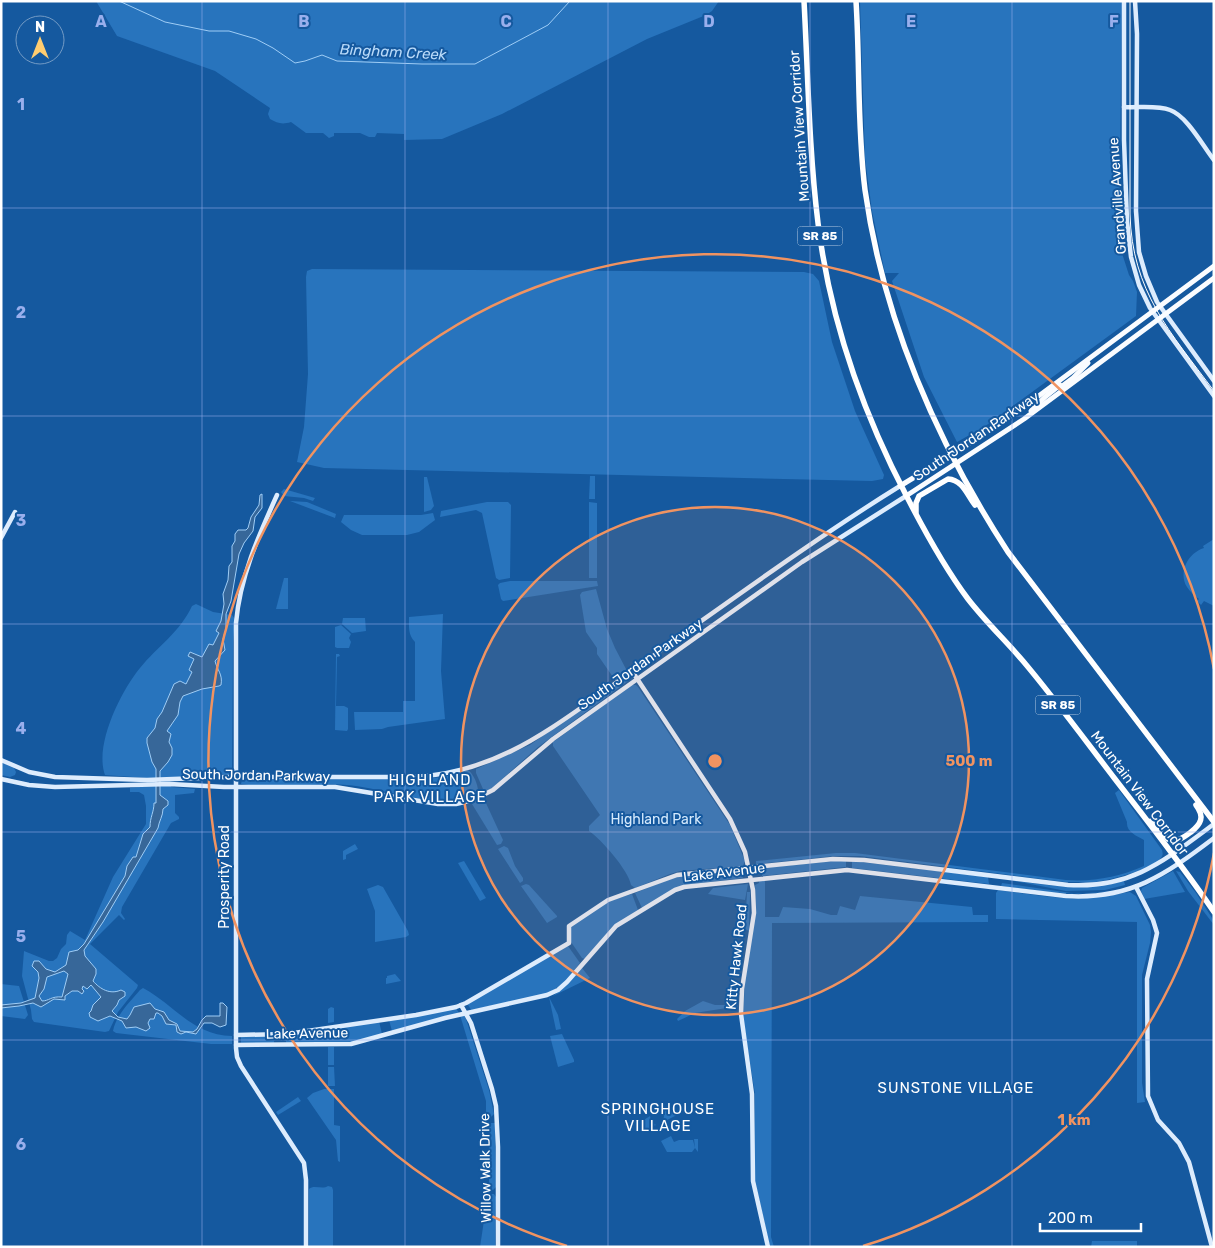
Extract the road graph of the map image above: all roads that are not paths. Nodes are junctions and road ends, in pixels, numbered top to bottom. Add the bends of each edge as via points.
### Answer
1 (804, 1) edge
2 (856, 1) edge
3 (1124, 1) edge
4 (1136, 1) edge
5 (1124, 107) junction
6 (1136, 108) junction
7 (1214, 160) edge
8 (1214, 266) edge
9 (1214, 278) edge
10 (1160, 306) junction
11 (1152, 312) junction
12 (1166, 314) junction
13 (1158, 320) junction
14 (1214, 381) edge
15 (1060, 386) junction
16 (1214, 396) edge
17 (951, 454) junction
18 (957, 464) junction
19 (900, 486) junction
20 (277, 495) dead end
21 (906, 496) junction
22 (15, 512) dead end
23 (982, 512) junction
24 (919, 522) junction
25 (1, 538) edge
26 (632, 671) junction
27 (637, 680) junction
28 (1139, 724) junction
29 (1, 760) edge
30 (235, 777) junction
31 (1, 779) edge
32 (147, 782) junction
33 (170, 782) junction
34 (235, 787) junction
35 (1126, 794) junction
36 (1214, 823) edge
37 (1214, 838) edge
38 (1172, 854) junction
39 (1179, 864) junction
40 (749, 867) junction
41 (752, 879) junction
42 (1136, 887) junction
43 (1214, 912) edge
44 (461, 1005) junction
45 (466, 1013) junction
46 (236, 1035) junction
47 (236, 1045) junction
48 (306, 1247) edge
49 (498, 1247) edge
50 (768, 1247) edge
51 (1212, 1247) edge

1 - 19 highway, Mountain View Corridor / SR 85 via 815,190 826,274 858,389
2 - 17 highway via 862,152 871,226 880,268 910,363
3 - 5 street, Grandville Avenue
4 - 6 street, Grandville Avenue
5 - 6 street
5 - 11 street, Grandville Avenue via 1129,243 1137,278
6 - 7 street via 1164,108 1177,113
6 - 10 street, Grandville Avenue via 1137,236 1143,268
8 - 10 main road, South Jordan Parkway
9 - 12 main road, South Jordan Parkway
10 - 11 main road, South Jordan Parkway
10 - 12 street, Grandville Avenue
11 - 13 street, Grandville Avenue
11 - 15 main road, South Jordan Parkway
12 - 13 main road, South Jordan Parkway
12 - 14 street, Grandville Avenue
13 - 15 main road, South Jordan Parkway
13 - 16 street, Grandville Avenue
15 - 17 main road, South Jordan Parkway
15 - 18 main road, South Jordan Parkway via 1024,419
17 - 18 highway
17 - 19 main road, South Jordan Parkway
18 - 21 main road, South Jordan Parkway
18 - 23 highway
19 - 21 highway, Mountain View Corridor / SR 85
19 - 26 street, South Jordan Parkway via 812,543
20 - 30 street, Prosperity Road via 248,564 238,605
21 - 24 highway, Mountain View Corridor / SR 85
21 - 27 street, South Jordan Parkway via 818,551
22 - 25 street
23 - 24 highway via 960,483 948,479 917,499 915,510
23 - 28 highway via 1008,552
24 - 35 highway, Mountain View Corridor / SR 85 via 968,599 1023,661
26 - 27 street, Kitty Hawk Road
26 - 30 street, South Jordan Parkway via 533,740 501,756 447,774 414,777
27 - 34 street, South Jordan Parkway via 553,739 493,790 467,802 438,804 341,788
27 - 40 street, Kitty Hawk Road via 730,819 743,845
28 - 35 highway via 1199,809 1201,821 1182,839 1170,840
28 - 36 highway
29 - 32 street, South Jordan Parkway via 46,776
30 - 33 street, South Jordan Parkway
30 - 34 street, Prosperity Road
31 - 32 street, South Jordan Parkway via 62,787
32 - 33 street, South Jordan Parkway
33 - 34 street, South Jordan Parkway
34 - 46 street, Prosperity Road
35 - 38 highway, Mountain View Corridor / SR 85
36 - 38 street, Lake Avenue
37 - 39 street, Lake Avenue
38 - 39 highway, Mountain View Corridor / SR 85
38 - 40 street, Lake Avenue via 1131,877 1089,886 858,859
39 - 42 street, Lake Avenue
39 - 43 highway, Mountain View Corridor / SR 85
40 - 41 street, Kitty Hawk Road
40 - 44 street, Lake Avenue via 672,876 608,900 569,926 569,943
41 - 42 street, Lake Avenue via 847,870 1072,896 1103,895
41 - 45 street, Lake Avenue via 675,890 616,926 558,990
41 - 50 street, Kitty Hawk Road via 754,913 742,989 742,1024 752,1094 753,1180
42 - 51 street via 1157,934 1147,979 1148,1096 1158,1120 1189,1162
44 - 45 street, Willow Walk Drive
44 - 46 street, Lake Avenue via 411,1016 286,1034
45 - 47 street, Lake Avenue via 351,1044
45 - 49 street, Willow Walk Drive via 496,1106
46 - 47 street, Prosperity Road
47 - 48 street, Prosperity Road via 239,1063 304,1163

